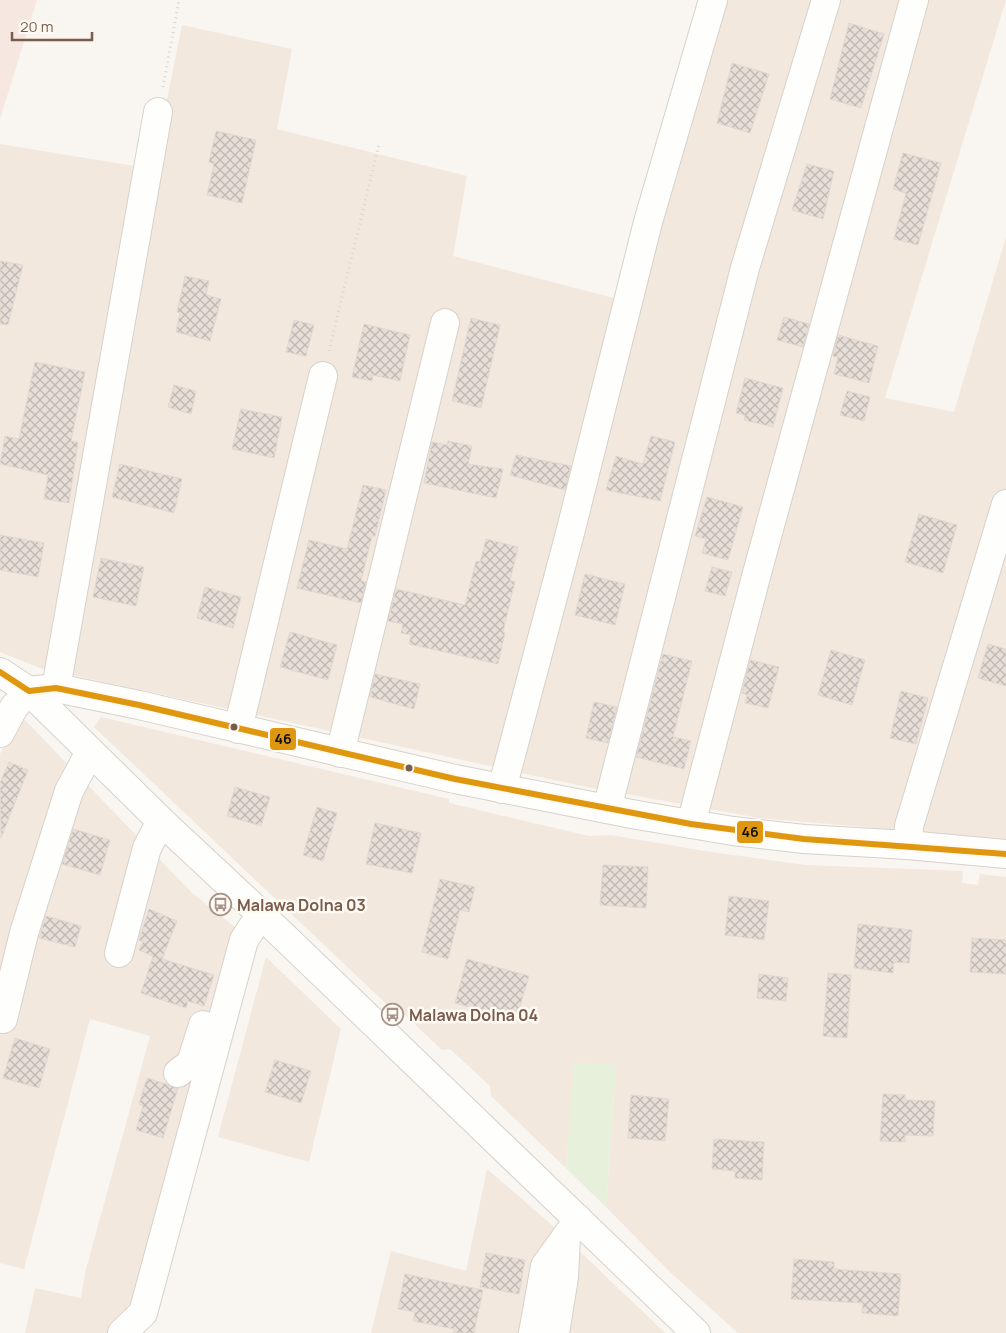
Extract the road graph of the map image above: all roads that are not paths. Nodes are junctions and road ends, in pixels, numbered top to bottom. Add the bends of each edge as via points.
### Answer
1 (713, 0) edge
2 (826, 0) edge
3 (914, 0) edge
4 (158, 112) road end
5 (445, 323) dead end
6 (324, 376) road end
7 (1006, 504) edge
8 (0, 672) edge
9 (56, 688) junction
10 (29, 691) junction
11 (238, 729) junction
12 (0, 733) edge
13 (90, 752) junction
14 (340, 753) junction
15 (502, 789) junction
16 (607, 809) junction
17 (161, 821) junction
18 (691, 824) junction
19 (908, 845) junction
20 (1006, 854) edge
21 (255, 909) junction
22 (119, 952) dead end
23 (3, 1019) dead end
24 (178, 1072) dead end
25 (572, 1228) junction
26 (142, 1323) edge
27 (122, 1333) edge
28 (533, 1333) edge
29 (555, 1333) edge
30 (696, 1333) edge

1 - 15 street via 648,222
2 - 16 street via 745,268
3 - 18 street
4 - 9 street
5 - 14 street
6 - 11 street
7 - 19 street via 909,826
8 - 10 street
9 - 10 street
9 - 11 street
10 - 12 street via 14,707
10 - 13 street
11 - 14 street
13 - 17 street
13 - 23 street via 69,791 24,933
14 - 15 street
15 - 16 street
16 - 18 street
17 - 21 street
17 - 22 street via 147,848
18 - 19 street via 804,839
19 - 20 street
21 - 24 street via 231,932 191,1063
21 - 25 street
21 - 26 street
25 - 28 street via 545,1266
25 - 29 street
25 - 30 street
26 - 27 street

